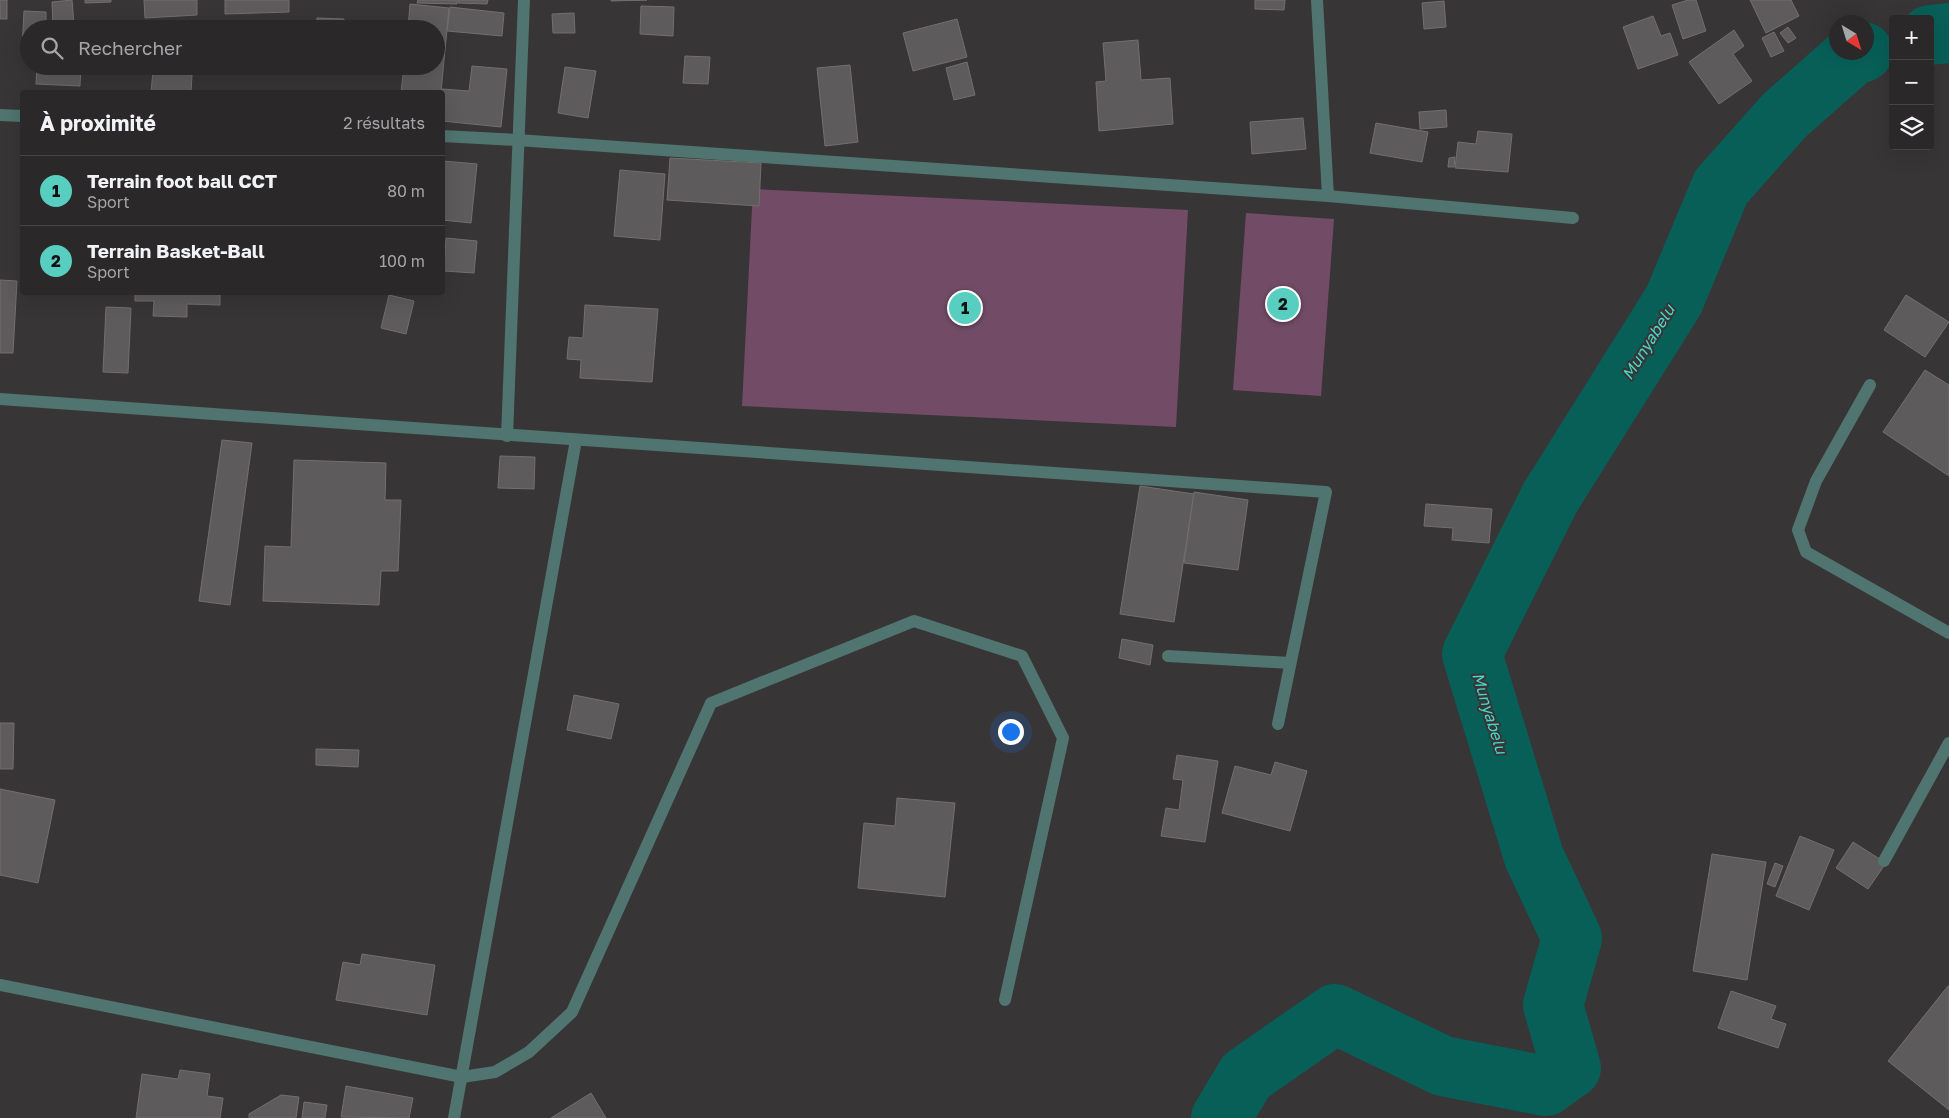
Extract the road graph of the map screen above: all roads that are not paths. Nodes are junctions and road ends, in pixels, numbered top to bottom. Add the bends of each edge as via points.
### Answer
1 (524, 0) edge
2 (1318, 0) edge
3 (0, 115) edge
4 (20, 116) edge
5 (445, 136) edge
6 (517, 140) junction
7 (1328, 196) junction
8 (1573, 218) dead end
9 (1870, 385) dead end
10 (0, 399) edge
11 (508, 436) junction
12 (576, 440) junction
13 (1949, 633) edge
14 (1168, 656) dead end
15 (1290, 664) junction
16 (1278, 724) dead end
17 (1949, 743) edge
18 (1884, 861) dead end
19 (0, 985) edge
20 (1005, 1000) dead end
21 (462, 1077) junction
22 (454, 1118) edge

1 - 6 street
2 - 7 street
3 - 4 street
5 - 6 street
6 - 7 street
6 - 11 street
7 - 8 street
9 - 13 street via 1816,481 1798,530 1806,552
10 - 11 street
11 - 12 street
12 - 15 street via 1326,492
12 - 21 street
14 - 15 street
15 - 16 street
17 - 18 street
19 - 21 street
20 - 21 street via 1063,738 1022,656 914,621 711,703 572,1012 529,1052 495,1072
21 - 22 street

